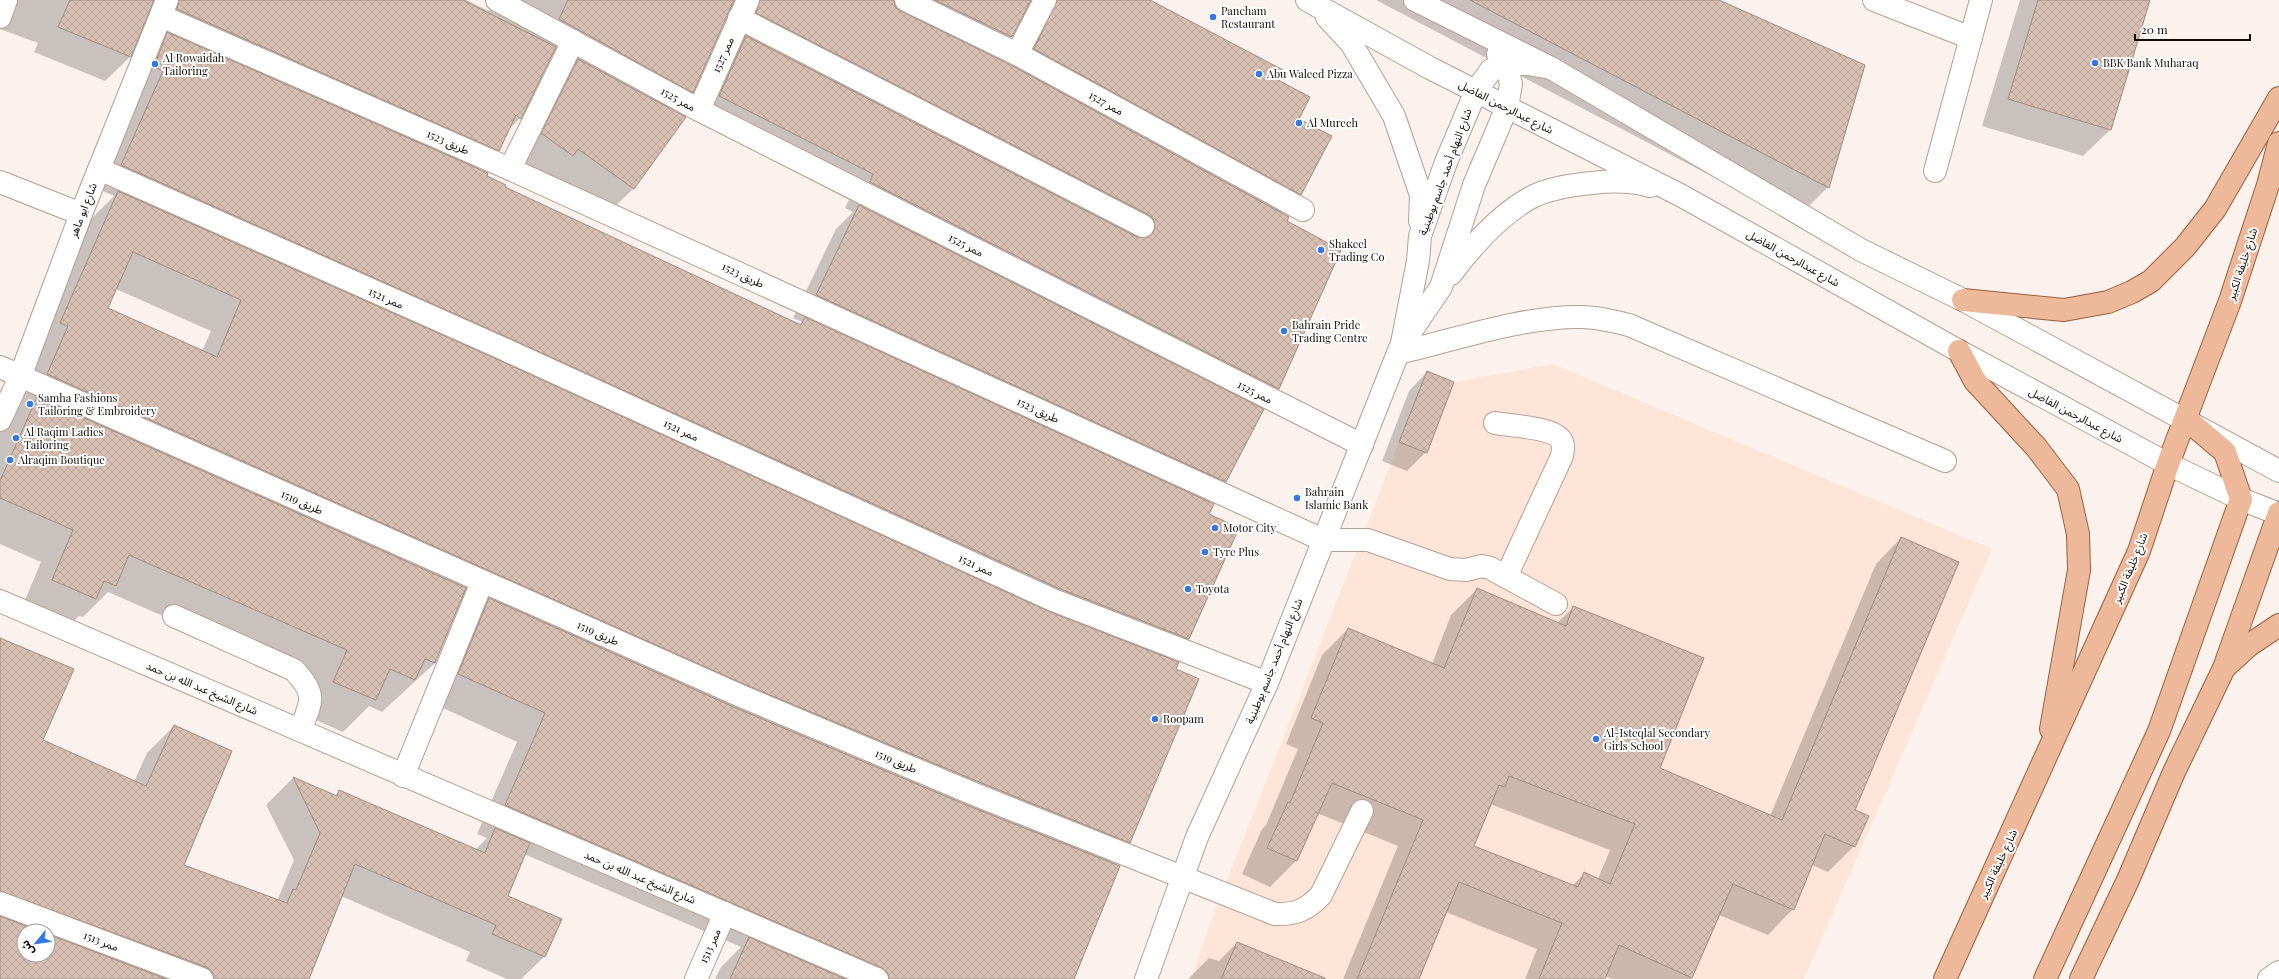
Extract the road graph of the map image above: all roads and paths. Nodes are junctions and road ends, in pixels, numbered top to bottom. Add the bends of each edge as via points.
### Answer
1 (6, 0) edge
2 (497, 0) edge
3 (906, 0) edge
4 (1045, 0) edge
5 (1415, 0) edge
6 (1874, 0) edge
7 (1981, 0) edge
8 (1311, 2) edge
9 (164, 8) edge
10 (743, 9) edge
11 (0, 17) edge
12 (1484, 35) junction
13 (1971, 38) junction
14 (573, 41) junction
15 (1017, 54) junction
16 (1506, 64) junction
17 (1551, 68) junction
18 (1476, 91) junction
19 (2279, 98) edge
20 (1507, 107) junction
21 (698, 110) junction
22 (2279, 142) edge
23 (99, 169) junction
24 (510, 169) junction
25 (1934, 171) dead end
26 (0, 182) edge
27 (1682, 196) junction
28 (1303, 210) dead end
29 (81, 214) junction
30 (1143, 226) dead end
31 (1420, 236) junction
32 (1441, 286) junction
33 (1963, 300) junction
34 (1400, 348) junction
35 (1959, 351) junction
36 (0, 367) edge
37 (20, 377) junction
38 (2186, 419) junction
39 (0, 420) edge
40 (1495, 423) dead end
41 (1362, 445) junction
42 (1945, 461) dead end
43 (2168, 464) junction
44 (2279, 471) edge
45 (2242, 499) junction
46 (2279, 514) edge
47 (1323, 540) junction
48 (1506, 577) junction
49 (482, 582) junction
50 (0, 602) edge
51 (1556, 604) dead end
52 (174, 616) dead end
53 (2279, 625) edge
54 (2224, 668) junction
55 (1267, 683) junction
56 (300, 730) junction
57 (2045, 761) junction
58 (403, 776) junction
59 (1362, 811) dead end
60 (1182, 876) junction
61 (0, 903) edge
62 (724, 913) junction
63 (2279, 972) edge
64 (202, 979) edge
65 (696, 979) edge
66 (877, 979) edge
67 (1146, 979) edge
68 (1945, 979) edge
69 (2045, 979) edge
70 (2081, 979) edge
71 (2269, 979) edge

1 - 11 street
2 - 14 street, ممر 1525
3 - 15 street, ممر 1527
4 - 15 street
5 - 12 street
6 - 13 street
7 - 13 street
8 - 18 street, شارع عبدالرحمن الفاضل
8 - 31 street via 1351,43 1394,116 1421,195
9 - 23 street, شارع ابو ماهر
9 - 24 street, طريق 1523
10 - 21 street, ممر 1527
10 - 30 street
12 - 16 street, شارع النهام أحمد جاسم بوطبنية
12 - 17 street
13 - 25 street
14 - 21 street, ممر 1525
14 - 24 street
15 - 28 street, ممر 1527
16 - 17 street, شارع النهام أحمد جاسم بوطبنية
16 - 18 street, شارع النهام أحمد جاسم بوطبنية via 1491,70
16 - 20 street, شارع النهام أحمد جاسم بوطبنية via 1511,84
17 - 33 street via 1861,250
18 - 20 street, شارع عبدالرحمن الفاضل
18 - 31 street, شارع النهام أحمد جاسم بوطبنية via 1446,162
19 - 33 main road via 2215,209 2185,248 2151,281 2108,302 2064,310
20 - 27 street, شارع عبدالرحمن الفاضل
20 - 32 street, شارع النهام أحمد جاسم بوطبنية via 1474,185
21 - 41 street, ممر 1525
22 - 38 main road, شارع خليفة الكبير via 2268,185 2230,301
23 - 29 street, شارع ابو ماهر
23 - 55 street, ممر 1521 via 495,345 1053,600
24 - 47 street, طريق 1523
26 - 29 street
27 - 32 street via 1643,184 1604,181 1565,186 1530,198 1495,224 1465,255
27 - 35 street, شارع عبدالرحمن الفاضل
29 - 37 street, شارع ابو ماهر
31 - 34 street, شارع النهام أحمد جاسم بوطبنية via 1418,261
32 - 34 street, شارع النهام أحمد جاسم بوطبنية
33 - 38 street
34 - 41 street, شارع النهام أحمد جاسم بوطبنية
34 - 42 street via 1534,321 1582,317 1606,319 1629,325
35 - 43 street, شارع عبدالرحمن الفاضل
35 - 57 main road via 1975,381 2036,448 2068,489 2078,534 2079,570
36 - 37 street, طريق 1519
37 - 39 street, شارع ابو ماهر
37 - 49 street, طريق 1519
38 - 43 main road, شارع خليفة الكبير
38 - 44 street
38 - 45 main road via 2225,452
40 - 48 street via 1552,432 1563,447 1562,456
41 - 47 street, شارع النهام أحمد جاسم بوطبنية
43 - 45 street, شارع عبدالرحمن الفاضل
43 - 57 main road, شارع خليفة الكبير via 2139,551
45 - 46 street, شارع عبدالرحمن الفاضل
45 - 69 main road via 2159,731
46 - 54 main road
47 - 48 street via 1368,540 1450,569 1466,570 1482,566
47 - 55 street, شارع النهام أحمد جاسم بوطبنية
48 - 51 street
49 - 58 street
49 - 60 street, طريق 1519 via 741,696 960,788
50 - 56 street, شارع الشيخ عبد الله بن حمد
52 - 56 street via 294,670 304,681 311,703
53 - 54 main road via 2248,646
54 - 70 main road
55 - 60 street, شارع النهام أحمد جاسم بوطبنية
56 - 58 street, شارع الشيخ عبد الله بن حمد
57 - 68 main road, شارع خليفة الكبير
58 - 62 street, شارع الشيخ عبد الله بن حمد
59 - 60 street, طريق 1519 via 1321,895 1311,906 1299,912 1275,914
60 - 67 street, شارع النهام أحمد جاسم بوطبنية
61 - 64 street, ممر 1513
62 - 65 street, ممر 1513
62 - 66 street, شارع الشيخ عبد الله بن حمد
63 - 71 street

